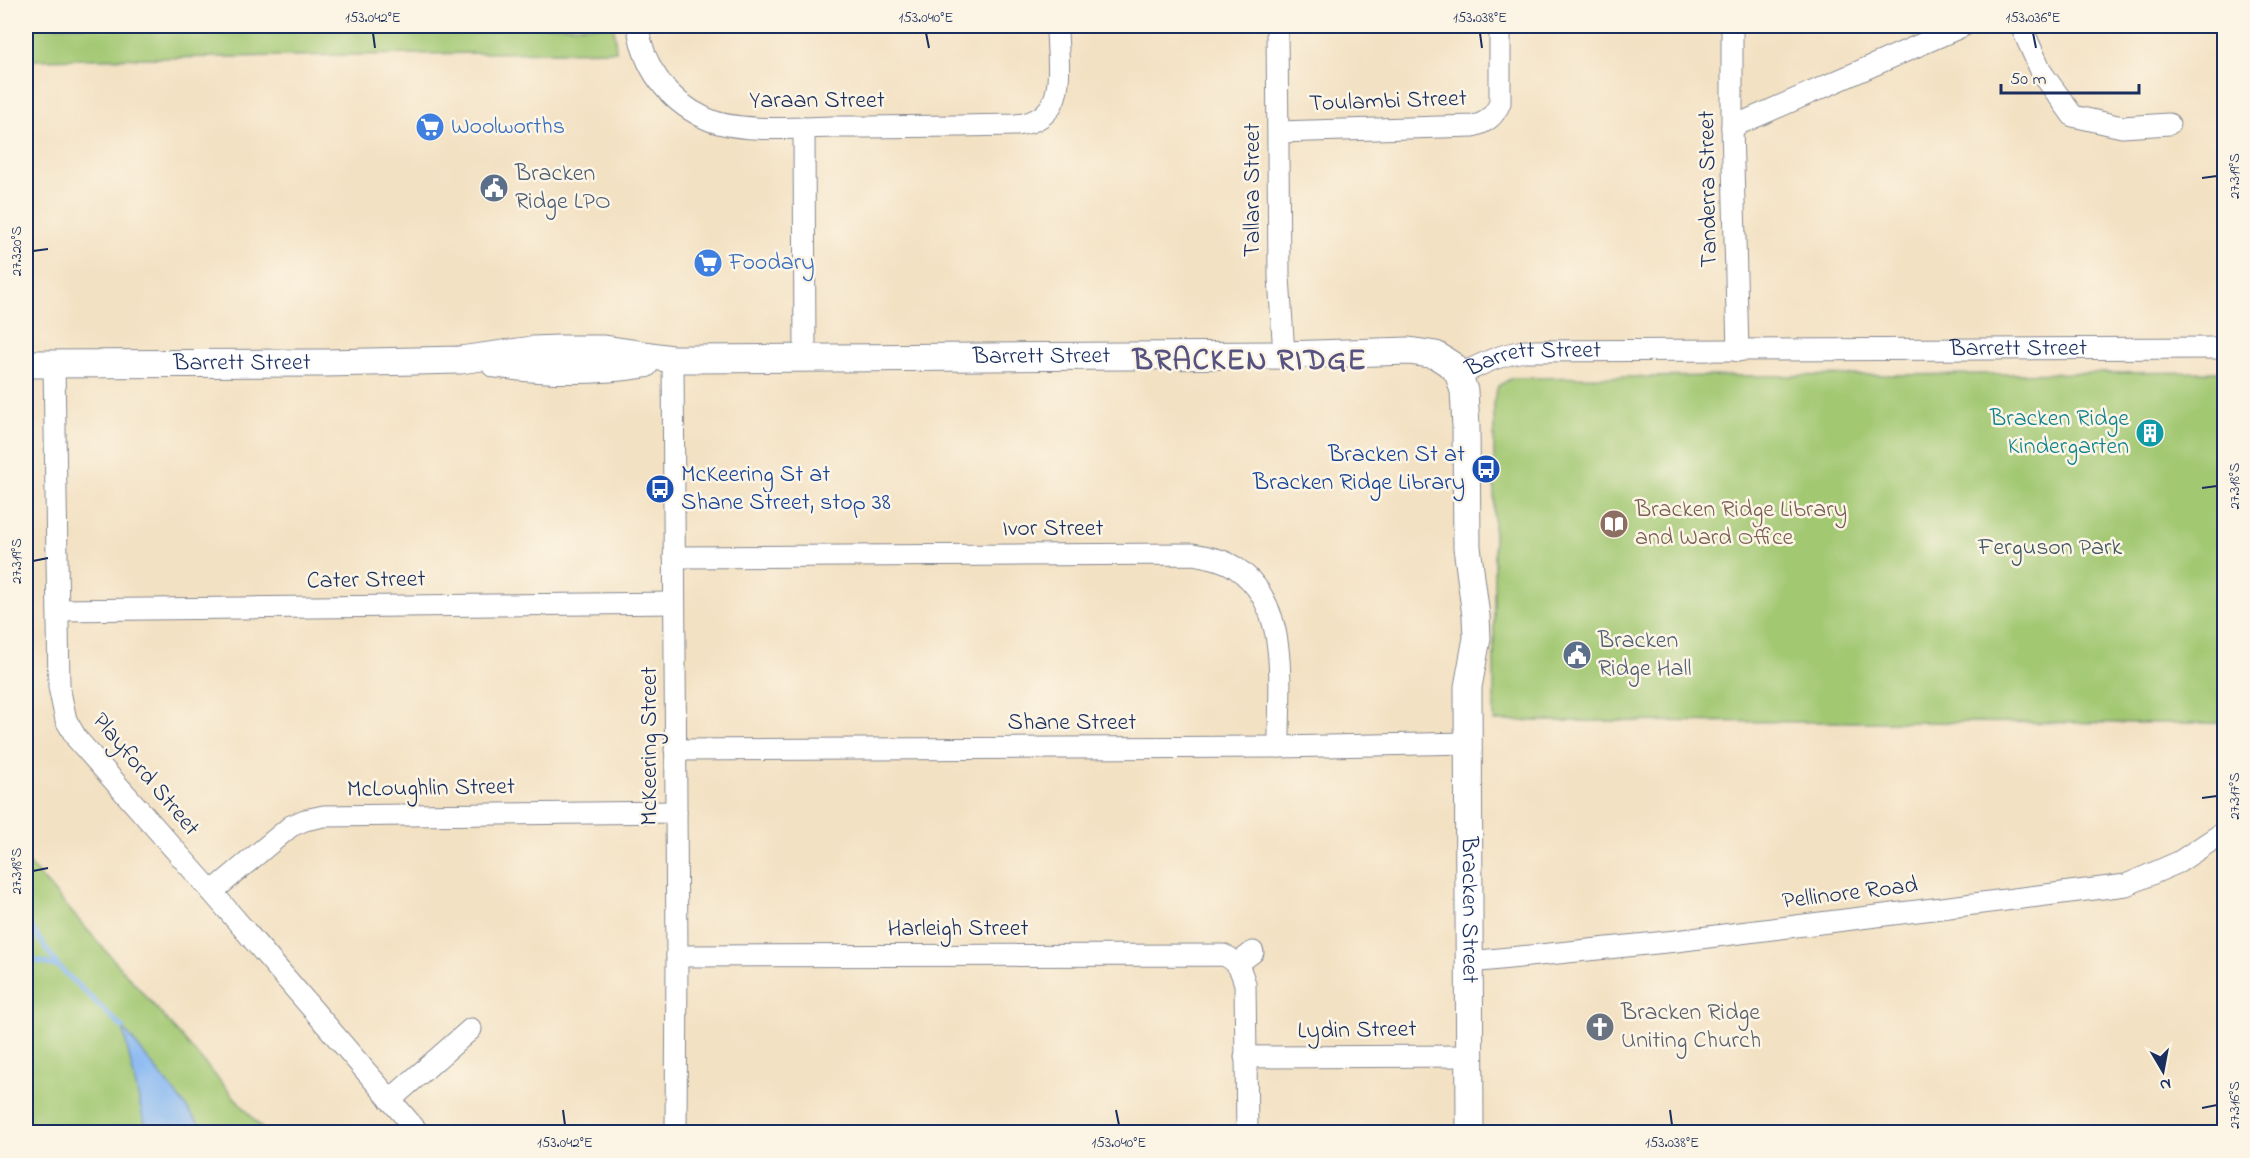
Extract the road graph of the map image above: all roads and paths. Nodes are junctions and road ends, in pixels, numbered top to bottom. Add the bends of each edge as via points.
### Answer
1 (638, 26) edge
2 (1057, 26) edge
3 (1277, 26) edge
4 (1500, 26) edge
5 (1732, 26) edge
6 (1963, 26) edge
7 (2021, 26) edge
8 (2169, 124) dead end
9 (804, 128) junction
10 (1732, 128) junction
11 (1279, 132) junction
12 (2224, 348) edge
13 (1738, 351) junction
14 (1284, 355) junction
15 (805, 358) junction
16 (673, 359) junction
17 (26, 364) edge
18 (54, 364) junction
19 (1459, 375) junction
20 (674, 557) junction
21 (674, 603) junction
22 (58, 610) junction
23 (1468, 743) junction
24 (1279, 747) junction
25 (675, 750) junction
26 (676, 812) junction
27 (2224, 832) edge
28 (212, 892) junction
29 (677, 956) junction
30 (1470, 962) junction
31 (471, 1029) dead end
32 (1470, 1056) junction
33 (1245, 1057) junction
34 (390, 1100) junction
35 (418, 1132) edge
36 (676, 1132) edge
37 (1247, 1132) edge
38 (1470, 1132) edge

1 - 9 street, Yaraan Street via 648,64 662,86 706,119 750,127
2 - 9 street, Yaraan Street via 1058,89 1047,113 1038,120 1016,125
3 - 11 street, Tallara Street
4 - 11 street, Toulambi Street via 1500,103 1504,117 1473,126
5 - 10 street, Tanderra Street
6 - 10 street
7 - 8 street via 2042,73 2073,116 2122,127
9 - 15 street
10 - 13 street, Tanderra Street
11 - 14 street, Tallara Street via 1279,277
12 - 13 street, Barrett Street
13 - 19 street, Barrett Street via 1524,351 1488,359
14 - 15 street, Barrett Street
14 - 19 street, Barrett Street via 1424,352 1445,360
15 - 16 street, Barrett Street
16 - 18 street, Barrett Street via 604,349 532,350 460,360
16 - 20 street, McKeering Street
17 - 18 street, Barrett Street
18 - 22 street, Playford Street
19 - 23 street, Bracken Street via 1464,391 1467,547 1477,638 1468,687
20 - 21 street, McKeering Street
20 - 24 street, Ivor Street via 1193,554 1216,559 1236,568 1256,585 1275,624
21 - 22 street, Cater Street
21 - 25 street, McKeering Street
22 - 28 street, Playford Street via 59,687 66,720 77,740
23 - 24 street, Shane Street
23 - 30 street, Bracken Street
24 - 25 street, Shane Street
25 - 26 street, McKeering Street
26 - 28 street, McLoughlin Street via 324,816 291,826
26 - 29 street, McKeering Street
27 - 30 street, Pellinore Road via 2179,862 2126,885 1676,941
28 - 34 street, Playford Street
29 - 33 street, Harleigh Street via 1210,954 1245,958
29 - 36 street, McKeering Street
30 - 32 street, Bracken Street
31 - 34 street
32 - 33 street, Lydin Street
32 - 38 street, Bracken Street
33 - 37 street, Harleigh Street
34 - 35 street, Playford Street

